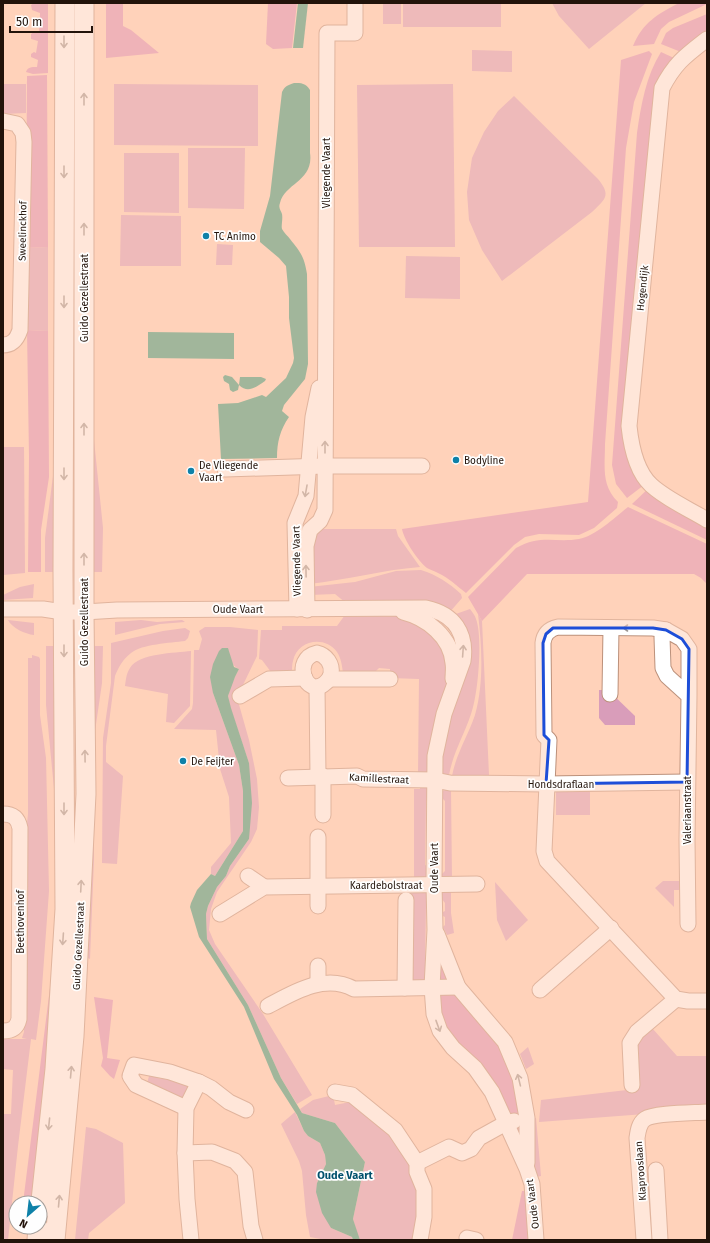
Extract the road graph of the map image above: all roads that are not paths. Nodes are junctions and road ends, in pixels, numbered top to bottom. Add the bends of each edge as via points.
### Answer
1 (64, 3) edge
2 (84, 3) edge
3 (355, 3) edge
4 (707, 39) edge
5 (3, 121) edge
6 (3, 345) edge
7 (326, 370) junction
8 (325, 466) junction
9 (422, 466) dead end
10 (307, 467) junction
11 (225, 469) dead end
12 (707, 520) edge
13 (3, 609) edge
14 (302, 610) junction
15 (63, 612) junction
16 (84, 612) junction
17 (611, 628) junction
18 (666, 630) junction
19 (390, 679) dead end
20 (317, 681) junction
21 (610, 694) dead end
22 (240, 696) dead end
23 (689, 696) junction
24 (321, 776) junction
25 (288, 778) dead end
26 (434, 780) junction
27 (687, 782) junction
28 (546, 784) junction
29 (3, 814) edge
30 (323, 815) dead end
31 (318, 837) dead end
32 (248, 876) dead end
33 (434, 884) junction
34 (478, 884) dead end
35 (318, 885) junction
36 (264, 887) junction
37 (406, 900) dead end
38 (318, 906) dead end
39 (220, 914) dead end
40 (688, 924) dead end
41 (611, 928) junction
42 (435, 930) junction
43 (318, 966) dead end
44 (318, 983) junction
45 (432, 987) junction
46 (458, 987) junction
47 (405, 988) junction
48 (540, 990) dead end
49 (676, 999) junction
50 (707, 1001) edge
51 (268, 1006) dead end
52 (3, 1031) edge
53 (199, 1082) junction
54 (632, 1085) dead end
55 (335, 1092) dead end
56 (186, 1108) junction
57 (246, 1110) dead end
58 (707, 1112) edge
59 (527, 1118) junction
60 (506, 1123) junction
61 (185, 1153) junction
62 (417, 1163) junction
63 (527, 1169) junction
64 (656, 1170) dead end
65 (42, 1195) edge
66 (55, 1240) edge
67 (191, 1240) edge
68 (255, 1240) edge
69 (420, 1240) edge
70 (536, 1240) edge
71 (644, 1240) edge
72 (660, 1240) edge

1 -> 15 main road, Guido Gezellestraat
16 -> 2 main road, Guido Gezellestraat
3 - 7 street, Vliegende Vaart via 354,33 327,33
4 - 12 street, Hogendijk via 682,58 670,72 662,88 629,426 631,446 650,484
5 - 6 street, Sweelinckhof via 17,124 23,132 24,142 20,330 12,343
8 -> 7 street, Vliegende Vaart
7 - 10 street, Vliegende Vaart via 319,386
8 - 9 street
8 - 10 street
14 -> 8 street, Vliegende Vaart via 306,546 310,530 320,521 325,510
10 - 11 street
10 -> 14 street, Vliegende Vaart via 306,496 295,523
13 - 15 street, Oude Vaart
14 - 16 street, Oude Vaart
14 - 26 street, Oude Vaart via 392,609 423,619 437,630 453,663 452,688 436,749
15 - 16 street, Oude Vaart
15 -> 65 main road, Guido Gezellestraat via 65,909 55,1069
66 -> 16 main road, Guido Gezellestraat via 74,1036 85,810
18 -> 17 street, Valeriaanstraat
17 - 21 street
17 - 28 street, Valeriaanstraat via 553,628 544,638 544,734 549,740
18 - 23 street, Valeriaanstraat via 682,639 689,649
18 - 23 street via 662,637 663,668 667,676
19 - 20 street
20 - 22 street via 269,679
20 - 24 street
23 - 27 street, Valeriaanstraat
24 - 25 street, Kamillestraat
24 - 26 street, Kamillestraat
24 - 30 street
26 - 28 street, Hondsdraflaan via 450,783
26 - 33 street, Oude Vaart
27 - 28 street, Hondsdraflaan
27 - 40 street, Valeriaanstraat
28 - 41 street via 544,850 547,861
29 - 52 street, Beethovenhof via 13,816 20,828 19,1019 13,1030
31 - 35 street
32 - 36 street
33 - 34 street, Kaardebolstraat
33 - 35 street, Kaardebolstraat
33 - 42 street, Oude Vaart
35 - 36 street, Kaardebolstraat
35 - 38 street
36 - 39 street, Kaardebolstraat
37 - 47 street
41 - 48 street
41 - 49 street
42 - 45 street, Oude Vaart
42 - 46 street, Oude Vaart
43 - 44 street
44 - 47 street via 346,984 354,989
44 - 51 street via 292,992
45 - 46 street
45 - 47 street
45 -> 60 street, Oude Vaart via 434,1014 440,1030 453,1048 475,1068 492,1092
59 -> 46 street, Oude Vaart via 520,1078 505,1042
49 - 50 street
49 - 54 street via 637,1032 630,1043
53 - 56 street
53 - 56 street via 170,1072 134,1065 130,1076 136,1085
53 - 57 street
55 - 62 street via 352,1095 395,1130
56 - 61 street
58 - 71 street, Klaprooslaan via 653,1116 645,1119 639,1127 637,1138
59 - 60 street
59 - 63 street, Oude Vaart
60 - 62 street via 479,1138 471,1149 462,1153 449,1147
60 - 63 street, Oude Vaart
61 - 67 street via 186,1199
61 - 68 street via 212,1152 235,1161 245,1172
62 - 69 street via 417,1172 424,1189 424,1217
63 - 70 street, Oude Vaart via 532,1184
64 - 72 street, Klaprooslaan

